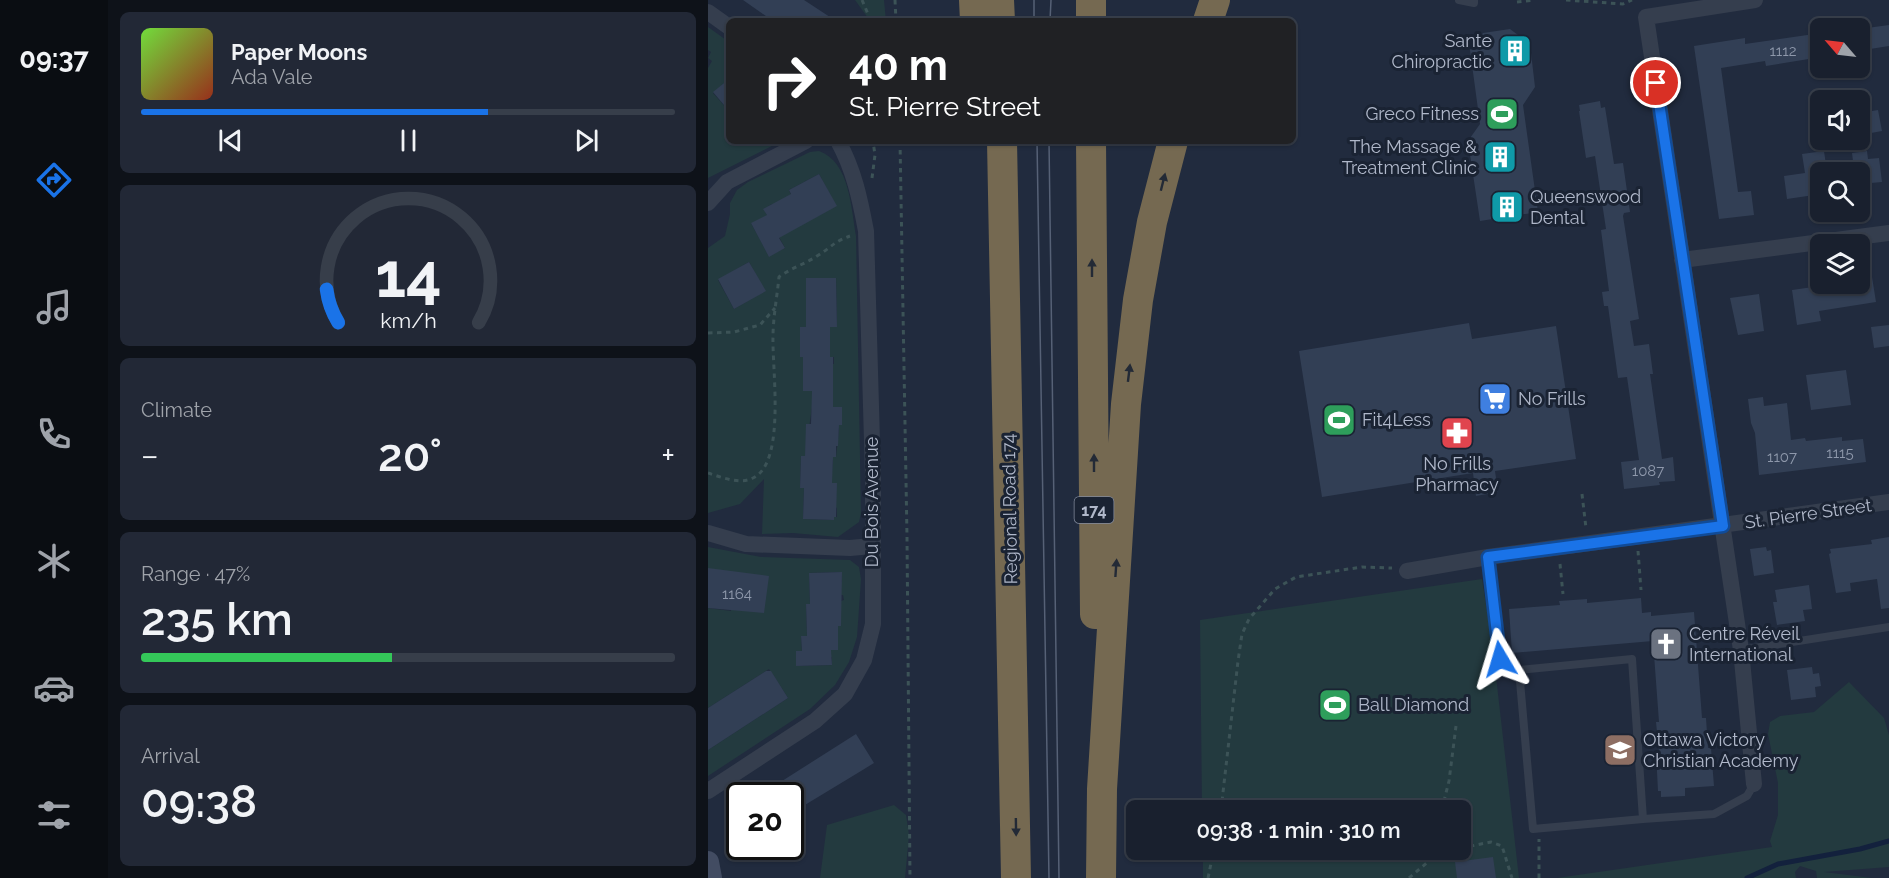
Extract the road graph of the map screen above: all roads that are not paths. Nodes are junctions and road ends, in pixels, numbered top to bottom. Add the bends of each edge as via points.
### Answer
1 (974, 0) edge
2 (999, 0) edge
3 (1091, 0) edge
4 (1199, 0) edge
5 (1215, 0) edge
6 (1459, 0) edge
7 (1755, 0) edge
8 (1474, 1) edge
9 (708, 12) edge
10 (975, 18) edge
11 (1000, 18) edge
12 (1091, 18) edge
13 (1196, 18) edge
14 (1209, 18) edge
15 (726, 25) edge
16 (800, 144) edge
17 (840, 144) edge
18 (982, 144) edge
19 (1002, 144) edge
20 (1091, 144) edge
21 (1172, 144) edge
22 (708, 203) edge
23 (1889, 233) edge
24 (1682, 260) junction
25 (1889, 502) edge
26 (1723, 526) junction
27 (708, 533) edge
28 (872, 546) junction
29 (1488, 557) junction
30 (1407, 571) road end
31 (1889, 627) edge
32 (1741, 651) junction
33 (1519, 670) junction
34 (1015, 776) junction
35 (1754, 784) joint
36 (708, 790) edge
37 (1643, 819) junction
38 (708, 862) edge
39 (711, 878) edge
40 (1016, 878) edge
41 (1099, 878) edge

1 - 10 highway
2 - 11 highway
3 - 12 highway
4 - 13 highway
5 - 14 highway
6 - 8 lane
7 - 24 street via 1646,17
9 - 15 street
16 - 22 street via 727,182
17 - 28 street, Du Bois Avenue via 851,166 866,231
18 - 34 highway
19 - 34 highway, Regional Road 174
41 -> 20 highway, 174
41 -> 21 highway via 1126,404 1138,300
23 - 24 street
24 - 26 street
25 - 26 street, St. Pierre Street
26 - 29 street, St. Pierre Street
26 - 32 street
27 - 28 street via 746,544
28 - 36 street, Du Bois Avenue via 873,624 864,660 845,694 815,721
29 - 30 street, St. Pierre Street
29 - 33 lane via 1500,659
31 - 32 lane
32 - 35 street
33 - 37 lane via 1533,829
33 - 37 lane via 1632,659
34 -> 40 highway, Regional Road 174
35 - 37 lane via 1747,796 1714,814
38 - 39 street

